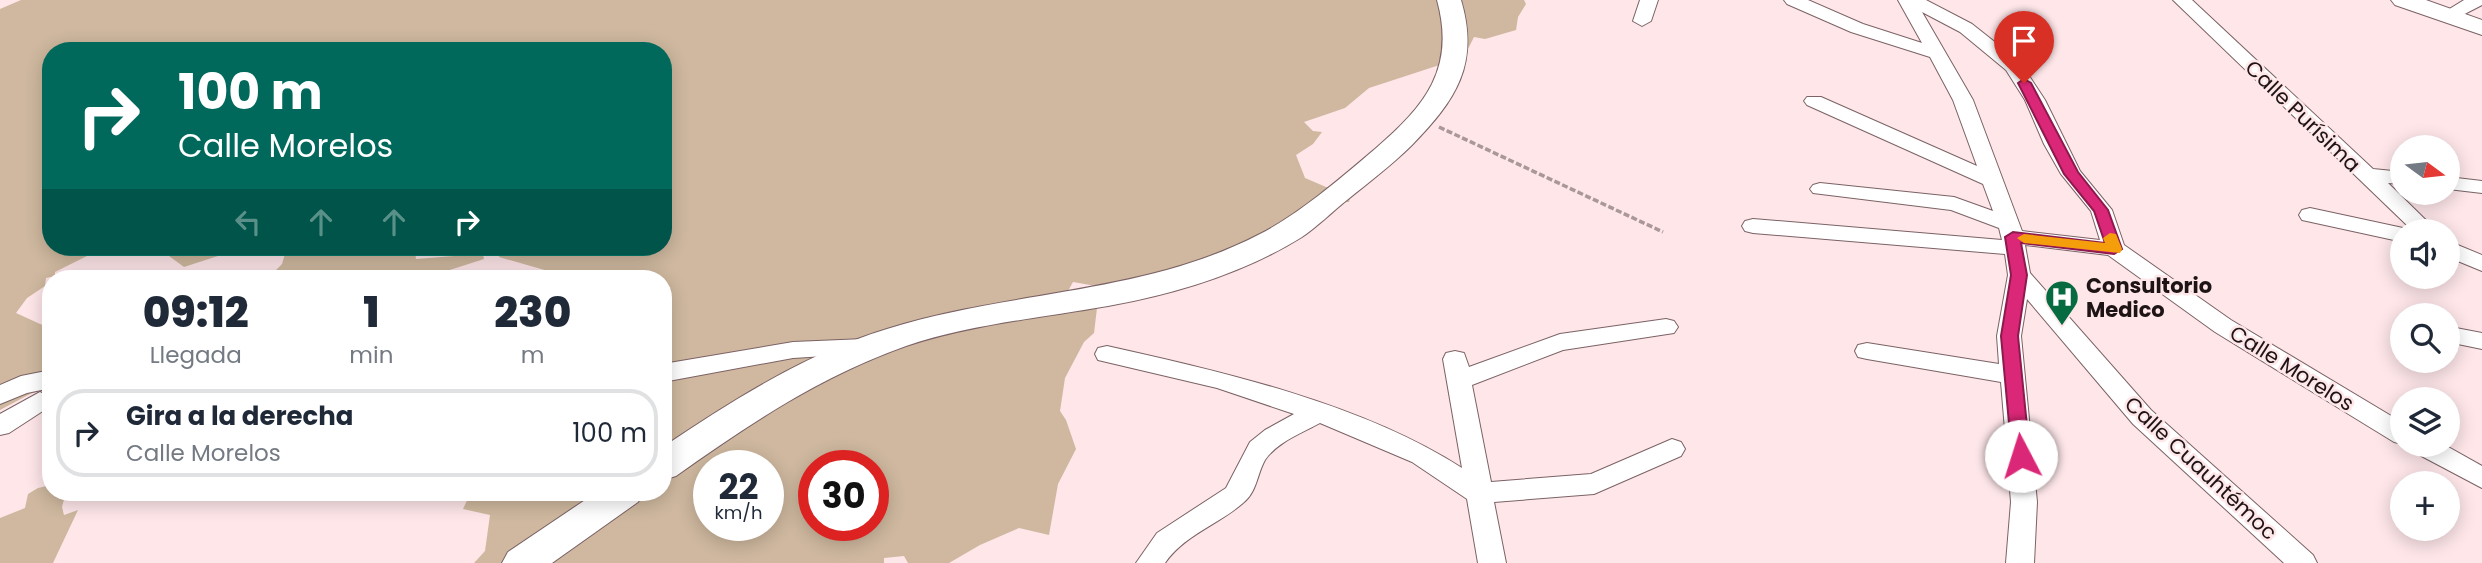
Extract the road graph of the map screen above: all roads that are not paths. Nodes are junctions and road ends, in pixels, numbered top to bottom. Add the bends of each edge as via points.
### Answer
1 (1449, 0) edge
2 (1648, 0) edge
3 (1793, 0) edge
4 (1906, 0) edge
5 (1913, 0) edge
6 (2182, 0) edge
7 (2403, 0) edge
8 (2473, 0) edge
9 (2447, 16) junction
10 (1642, 21) dead end
11 (2482, 28) edge
12 (1936, 53) junction
13 (1814, 101) dead end
14 (2364, 174) junction
15 (2390, 177) edge
16 (1992, 180) junction
17 (2460, 184) edge
18 (2482, 187) edge
19 (1820, 190) dead end
20 (2310, 215) dead end
21 (2413, 219) edge
22 (1753, 226) dead end
23 (2390, 232) edge
24 (2012, 236) junction
25 (2114, 249) junction
26 (2460, 253) edge
27 (2482, 264) edge
28 (2019, 275) junction
29 (1666, 327) dead end
30 (2460, 337) edge
31 (2482, 341) edge
32 (869, 347) junction
33 (1867, 351) dead end
34 (1107, 354) dead end
35 (672, 371) edge
36 (2014, 375) junction
37 (42, 389) edge
38 (42, 392) edge
39 (0, 395) edge
40 (1317, 413) junction
41 (0, 426) edge
42 (2390, 427) edge
43 (1671, 449) dead end
44 (2444, 457) edge
45 (672, 460) edge
46 (2482, 478) edge
47 (1479, 493) junction
48 (612, 501) edge
49 (522, 563) edge
50 (1150, 563) edge
51 (1492, 563) edge
52 (2020, 563) edge
53 (2303, 563) edge

1 - 32 main road via 1455,21 1455,62 1449,83 1422,120 1389,152 1292,230 1210,269 1115,294 952,321
2 - 10 street
3 - 12 street via 1857,28
4 - 12 street
5 - 25 street via 1966,28 2013,66 2071,174 2101,210
6 - 14 street, Calle Purísima
7 - 9 main road
8 - 9 street via 2474,4
9 - 11 main road
12 - 16 street via 1963,100
13 - 16 street
14 - 15 street
14 - 21 street, Calle Purísima
16 - 24 street
17 - 18 street
19 - 24 street via 1954,204
20 - 23 street
22 - 24 street
24 - 25 street, Calle Morelos
24 - 28 street
25 - 42 street, Calle Morelos via 2223,326
26 - 27 street
28 - 36 street via 2009,336
28 - 53 street, Calle Cuauhtémoc via 2142,418
29 - 47 street via 1560,342 1457,370
30 - 31 street
32 - 35 street via 793,350
32 - 45 main road via 814,371 741,412
33 - 36 street
34 - 40 street via 1221,380
36 - 52 street via 2024,502
37 - 39 street via 21,385
38 - 41 street
40 - 47 street via 1421,455
40 - 50 street via 1264,444 1253,456 1236,494 1168,540
43 - 47 street via 1594,484
44 - 46 street
47 - 51 street
48 - 49 main road

